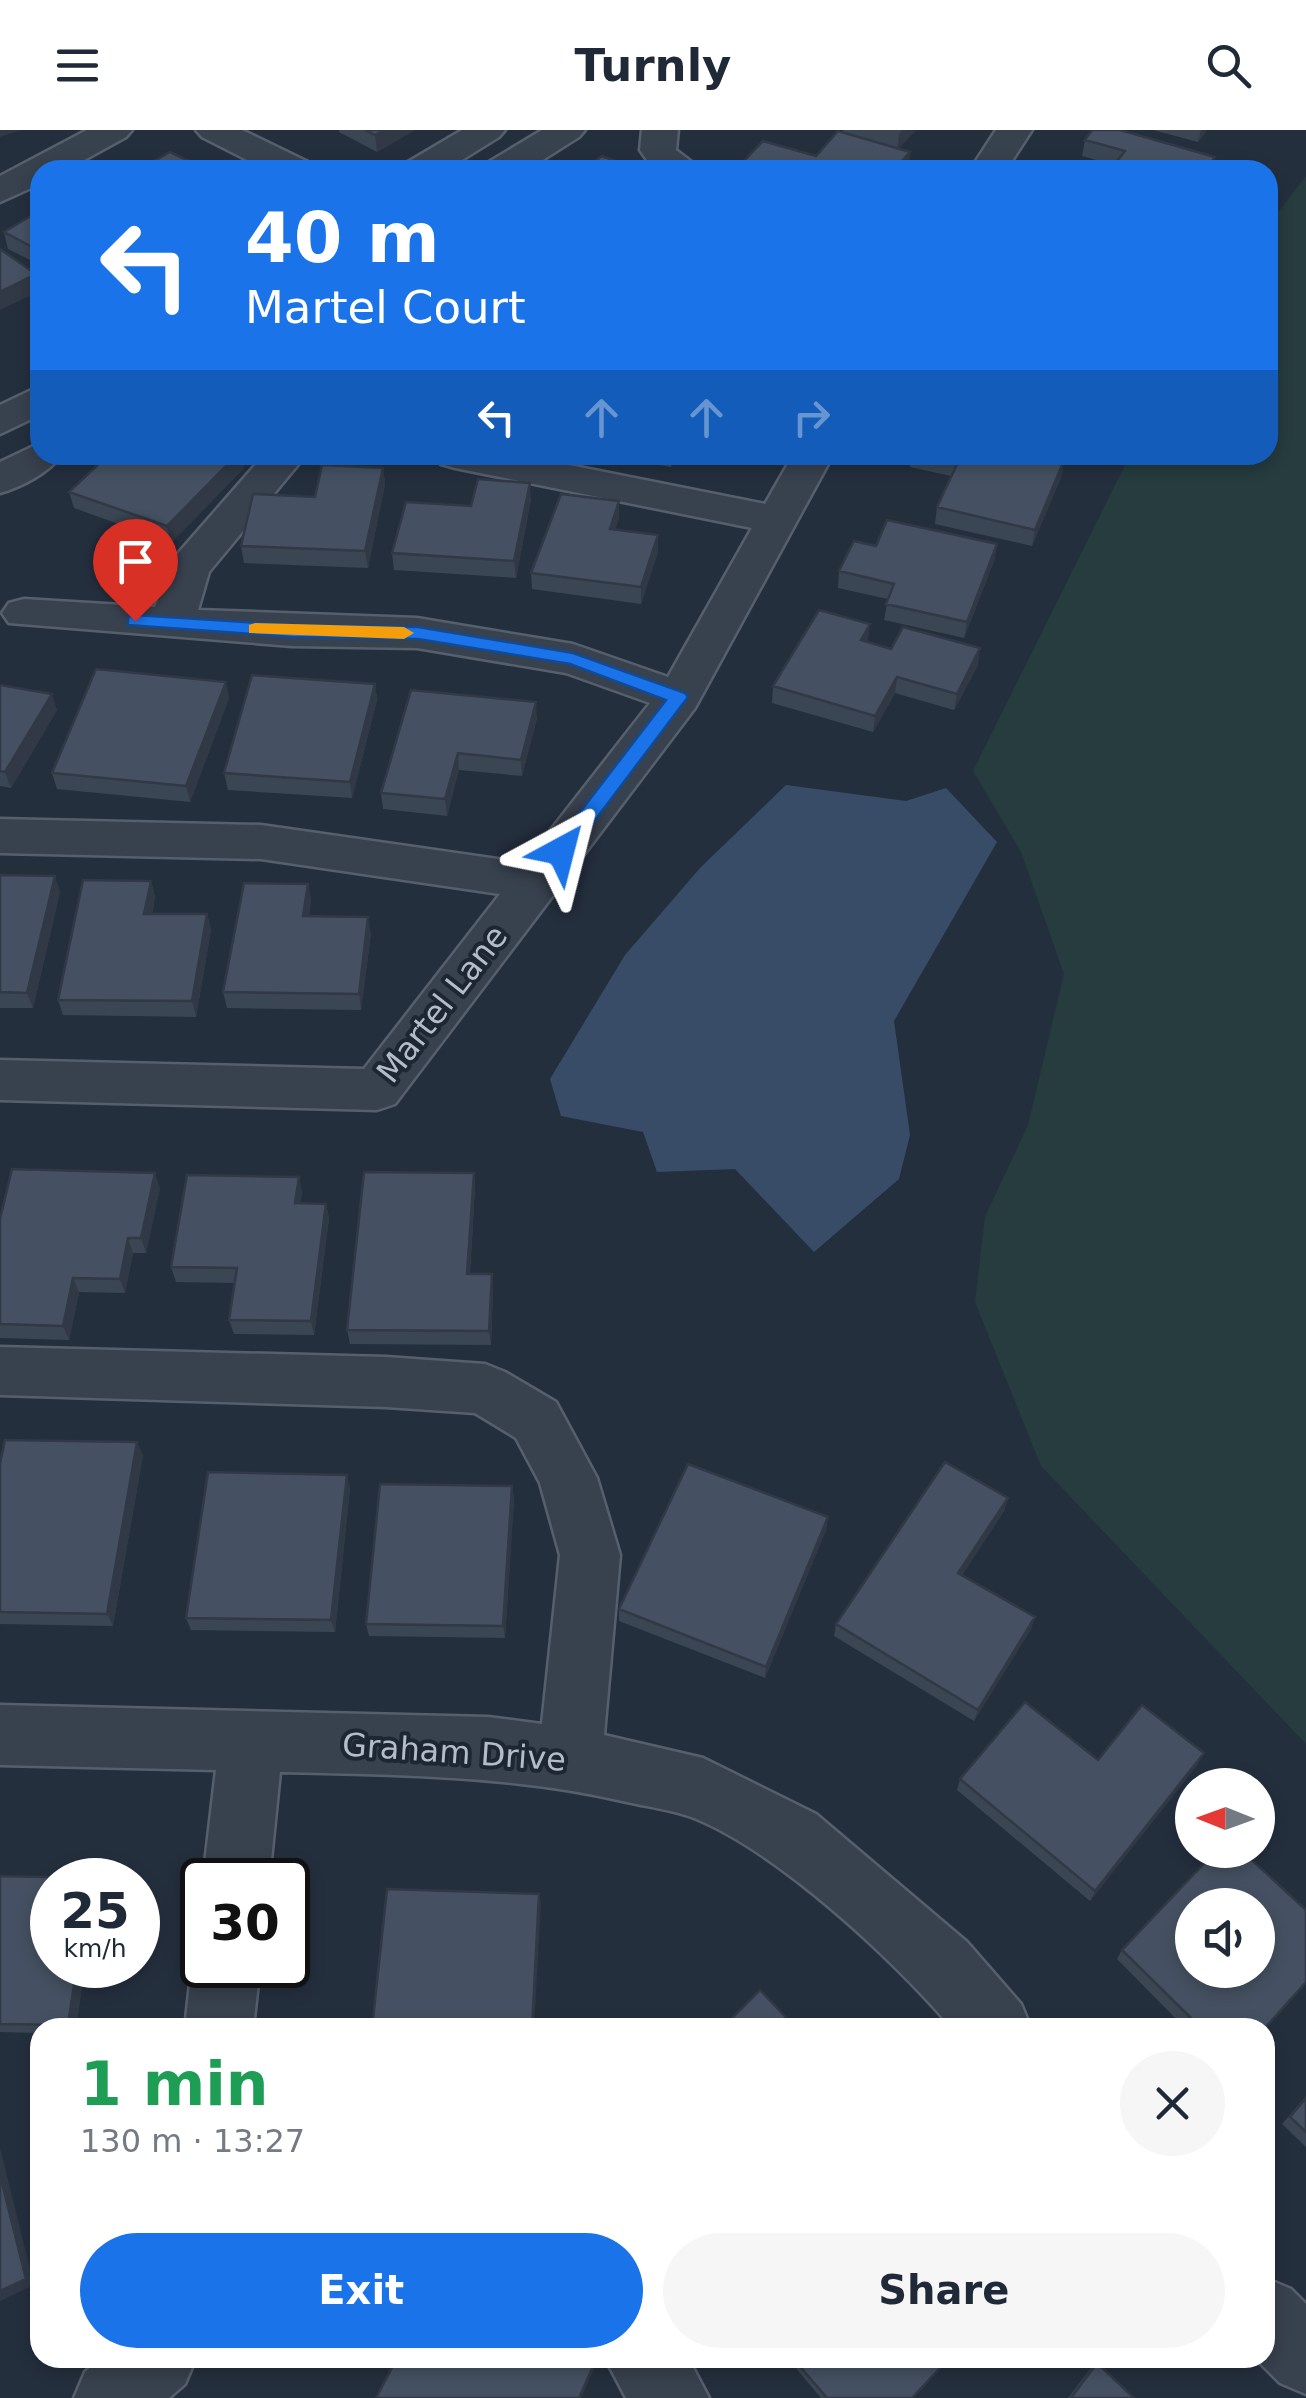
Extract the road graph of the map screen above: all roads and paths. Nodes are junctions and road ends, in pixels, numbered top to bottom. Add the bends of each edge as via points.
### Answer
1 (114, 130) edge
2 (214, 130) edge
3 (487, 130) edge
4 (567, 130) edge
5 (660, 130) edge
6 (1014, 130) edge
7 (58, 160) edge
8 (276, 160) edge
9 (438, 160) edge
10 (518, 160) edge
11 (665, 160) edge
12 (994, 160) edge
13 (30, 175) edge
14 (0, 191) edge
15 (30, 404) edge
16 (0, 422) edge
17 (30, 462) edge
18 (277, 465) edge
19 (504, 465) edge
20 (806, 465) edge
21 (0, 480) edge
22 (775, 520) junction
23 (24, 613) dead end
24 (172, 623) junction
25 (678, 697) junction
26 (0, 836) edge
27 (537, 882) junction
28 (0, 1080) edge
29 (0, 1371) edge
30 (0, 1735) edge
31 (252, 1742) junction
32 (570, 1758) junction
33 (239, 1858) edge
34 (223, 1988) edge
35 (220, 2018) edge
36 (988, 2018) edge
37 (1275, 2325) edge
38 (1306, 2358) edge
39 (146, 2368) edge
40 (650, 2368) edge
41 (110, 2398) edge
42 (672, 2398) edge

1 - 7 street
2 - 8 street
3 - 9 street
4 - 10 street
5 - 11 street via 658,150
6 - 12 street
13 - 14 street
15 - 16 street
17 - 21 street
18 - 24 street via 189,568
19 - 22 street
20 - 22 street, Martel Lane
22 - 25 street, Martel Lane
23 - 24 street
24 - 25 street via 418,633 573,659
25 - 27 street, Martel Lane
26 - 27 street via 261,842
27 - 28 street, Martel Lane via 377,1090
29 - 32 street via 485,1389 536,1420 568,1478 590,1555
30 - 31 street, Graham Drive
31 - 32 street, Graham Drive via 488,1747
31 - 33 street
32 - 36 street, Graham Drive via 703,1789 794,1836 943,1966
34 - 35 street
37 - 38 street
39 - 41 street
40 - 42 street

